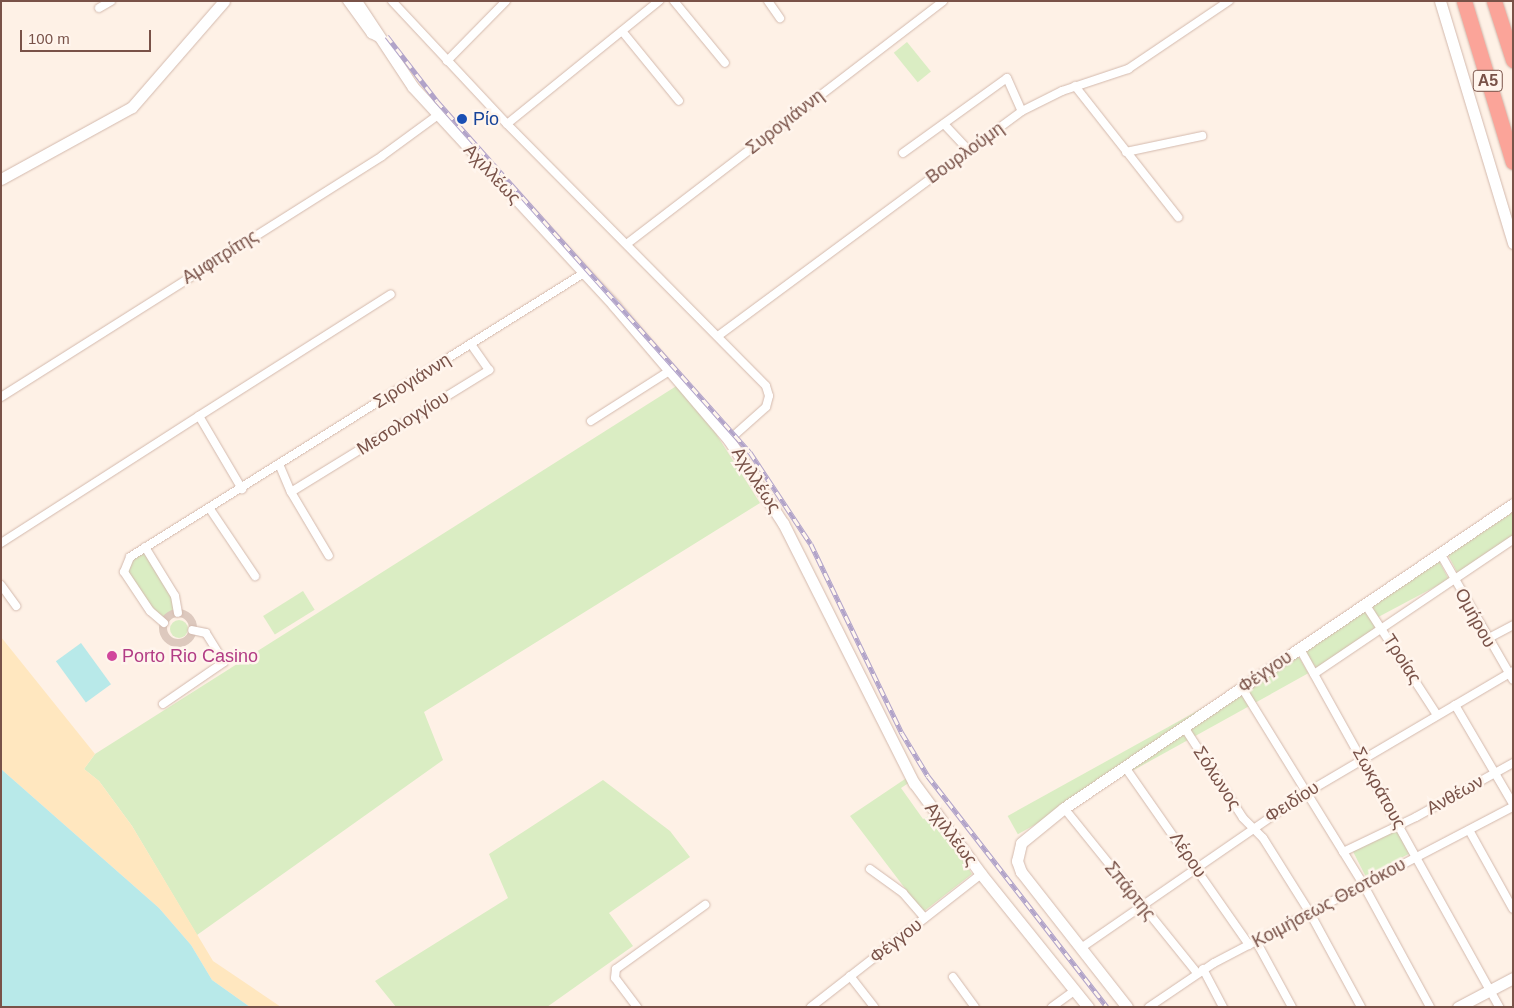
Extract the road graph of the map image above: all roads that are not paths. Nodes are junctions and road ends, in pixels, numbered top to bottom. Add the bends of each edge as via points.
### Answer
1 (111, 1) edge
2 (224, 1) edge
3 (347, 1) edge
4 (356, 1) edge
5 (392, 1) edge
6 (506, 1) edge
7 (659, 1) edge
8 (674, 1) edge
9 (768, 1) edge
10 (943, 1) edge
11 (1229, 1) edge
12 (1440, 1) edge
13 (1464, 1) edge
14 (1472, 1) edge
15 (1494, 1) edge
16 (99, 8) dead end
17 (780, 18) dead end
18 (622, 31) junction
19 (379, 38) junction
20 (1513, 60) edge
21 (446, 61) junction
22 (725, 63) dead end
23 (1075, 86) junction
24 (679, 101) dead end
25 (1022, 111) junction
26 (438, 115) junction
27 (507, 124) junction
28 (944, 124) junction
29 (1513, 133) edge
30 (1202, 136) dead end
31 (968, 150) junction
32 (1126, 152) junction
33 (903, 153) dead end
34 (1513, 162) edge
35 (1, 180) edge
36 (1178, 216) dead end
37 (1513, 243) edge
38 (628, 244) junction
39 (584, 274) junction
40 (391, 294) dead end
41 (718, 336) junction
42 (471, 344) junction
43 (671, 370) junction
44 (1, 397) edge
45 (200, 416) junction
46 (591, 421) dead end
47 (730, 440) junction
48 (279, 464) junction
49 (242, 489) junction
50 (291, 492) junction
51 (1513, 504) edge
52 (210, 509) junction
53 (1513, 540) edge
54 (1, 543) edge
55 (145, 547) junction
56 (1440, 553) junction
57 (329, 556) dead end
58 (255, 576) dead end
59 (1454, 580) junction
60 (1, 585) edge
61 (1365, 604) junction
62 (16, 606) dead end
63 (178, 613) dead end
64 (164, 623) dead end
65 (1513, 625) edge
66 (1382, 628) junction
67 (192, 630) tunnel mouth
68 (1486, 639) junction
69 (1300, 649) junction
70 (1314, 674) junction
71 (1511, 675) edge
72 (1242, 688) junction
73 (163, 704) dead end
74 (1455, 705) junction
75 (1437, 715) junction
76 (1184, 727) junction
77 (1362, 759) junction
78 (1513, 763) edge
79 (1126, 766) junction
80 (1495, 774) junction
81 (1306, 793) junction
82 (1513, 805) edge
83 (1064, 808) junction
84 (1399, 824) junction
85 (1253, 828) junction
86 (1469, 830) junction
87 (1343, 852) junction
88 (1416, 857) junction
89 (1196, 867) junction
90 (870, 869) dead end
91 (981, 874) junction
92 (1363, 884) junction
93 (705, 905) dead end
94 (1141, 906) junction
95 (1513, 909) edge
96 (1310, 913) junction
97 (925, 918) junction
98 (1253, 943) junction
99 (1080, 948) junction
100 (1200, 971) junction
101 (850, 976) junction
102 (953, 977) dead end
103 (1513, 978) edge
104 (1074, 990) junction
105 (1488, 991) junction
106 (637, 1007) edge
107 (811, 1007) edge
108 (874, 1007) edge
109 (975, 1007) edge
110 (1052, 1007) edge
111 (1088, 1007) edge
112 (1127, 1007) edge
113 (1149, 1007) edge
114 (1223, 1007) edge
115 (1292, 1007) edge
116 (1361, 1007) edge
117 (1430, 1007) edge
118 (1458, 1007) edge
119 (1499, 1007) edge

1 - 16 street
2 - 35 street via 132,107
3 - 19 street via 371,34
4 - 19 street, Αχιλλέως
5 - 21 street
6 - 21 street
7 - 18 street
8 - 22 street
9 - 17 street
10 - 38 street, Συρογιάννη
11 - 23 street, Βουρλούμη via 1135,65
12 - 37 street
13 - 34 highway, Α5
14 - 29 highway, Α5
15 - 20 highway, Α5
18 - 24 street
18 - 27 street
19 - 26 street, Αχιλλέως via 402,74
21 - 27 street
23 - 25 street, Βουρλούμη
23 - 32 street
25 - 28 street via 1007,78
25 - 31 street, Βουρλούμη
26 - 39 street, Αχιλλέως
26 - 44 street, Αμφιτρίτης via 362,169
27 - 38 street
28 - 31 street
28 - 33 street
30 - 32 street
31 - 41 street, Βουρλούμη
32 - 36 street
38 - 41 street
39 - 42 street, Σιρογιάννη
39 - 43 street, Αχιλλέως
40 - 45 street
41 - 47 street via 769,393 766,407
42 - 48 street, Σιρογιάννη
42 - 50 street, Μεσολογγίου via 489,370
43 - 46 street
43 - 47 street, Αχιλλέως
45 - 49 street
45 - 54 street
47 - 91 street, Αχιλλέως via 783,523 904,767
48 - 49 street, Σιρογιάννη
48 - 50 street
49 - 52 street, Σιρογιάννη
50 - 57 street
51 - 56 street, Φέγγου
52 - 55 street, Σιρογιάννη
52 - 58 street
53 - 59 street
55 - 63 street via 175,596
55 - 64 street, Σιρογιάννη via 130,557 123,569 150,611
56 - 59 street, Ομήρου
56 - 61 street, Φέγγου
59 - 66 street
59 - 68 street, Ομήρου
60 - 62 street
61 - 66 street, Τροίας
61 - 69 street, Φέγγου
65 - 68 street
66 - 70 street
66 - 75 street, Τροίας
67 - 73 street via 206,633 224,662
68 - 71 street, Ομήρου
69 - 70 street, Σωκράτους
69 - 72 street, Φέγγου
70 - 77 street, Σωκράτους
71 - 74 street, Φειδίου
72 - 76 street, Φέγγου
72 - 81 street
74 - 75 street, Φειδίου
74 - 80 street
75 - 77 street, Φειδίου
76 - 79 street, Φέγγου
76 - 85 street, Σόλωνος
77 - 81 street, Φειδίου
77 - 84 street, Σωκράτους
78 - 80 street, Ανθέων
79 - 83 street, Φέγγου
79 - 89 street, Λέρου
80 - 82 street
80 - 84 street, Ανθέων
81 - 85 street, Φειδίου
81 - 87 street
82 - 86 street, Κοιμήσεως Θεοτόκου
83 - 94 street, Σπάρτης
83 - 99 street, Φέγγου via 1020,844 1019,869
84 - 87 street, Ανθέων
84 - 88 street, Σωκράτους
85 - 89 street, Φειδίου
85 - 96 street, Σόλωνος via 1263,838
86 - 88 street, Κοιμήσεως Θεοτόκου
86 - 95 street
87 - 92 street
88 - 92 street, Κοιμήσεως Θεοτόκου
88 - 105 street, Σωκράτους
89 - 94 street, Φειδίου
89 - 98 street, Λέρου
90 - 97 street via 903,893
91 - 97 street, Φέγγου
91 - 104 street, Αχιλλέως
92 - 96 street, Κοιμήσεως Θεοτόκου
92 - 117 street
93 - 106 street via 616,969 615,978
94 - 99 street, Φειδίου
94 - 100 street, Σπάρτης
96 - 98 street, Κοιμήσεως Θεοτόκου
96 - 116 street, Σόλωνος
97 - 101 street, Φέγγου
98 - 100 street, Κοιμήσεως Θεοτόκου
98 - 115 street, Λέρου
99 - 112 street
100 - 113 street, Κοιμήσεως Θεοτόκου
100 - 114 street, Σπάρτης
101 - 107 street, Φέγγου
101 - 108 street
102 - 109 street
103 - 105 street
104 - 110 street
104 - 111 street, Αχιλλέως
105 - 118 street
105 - 119 street, Σωκράτους

